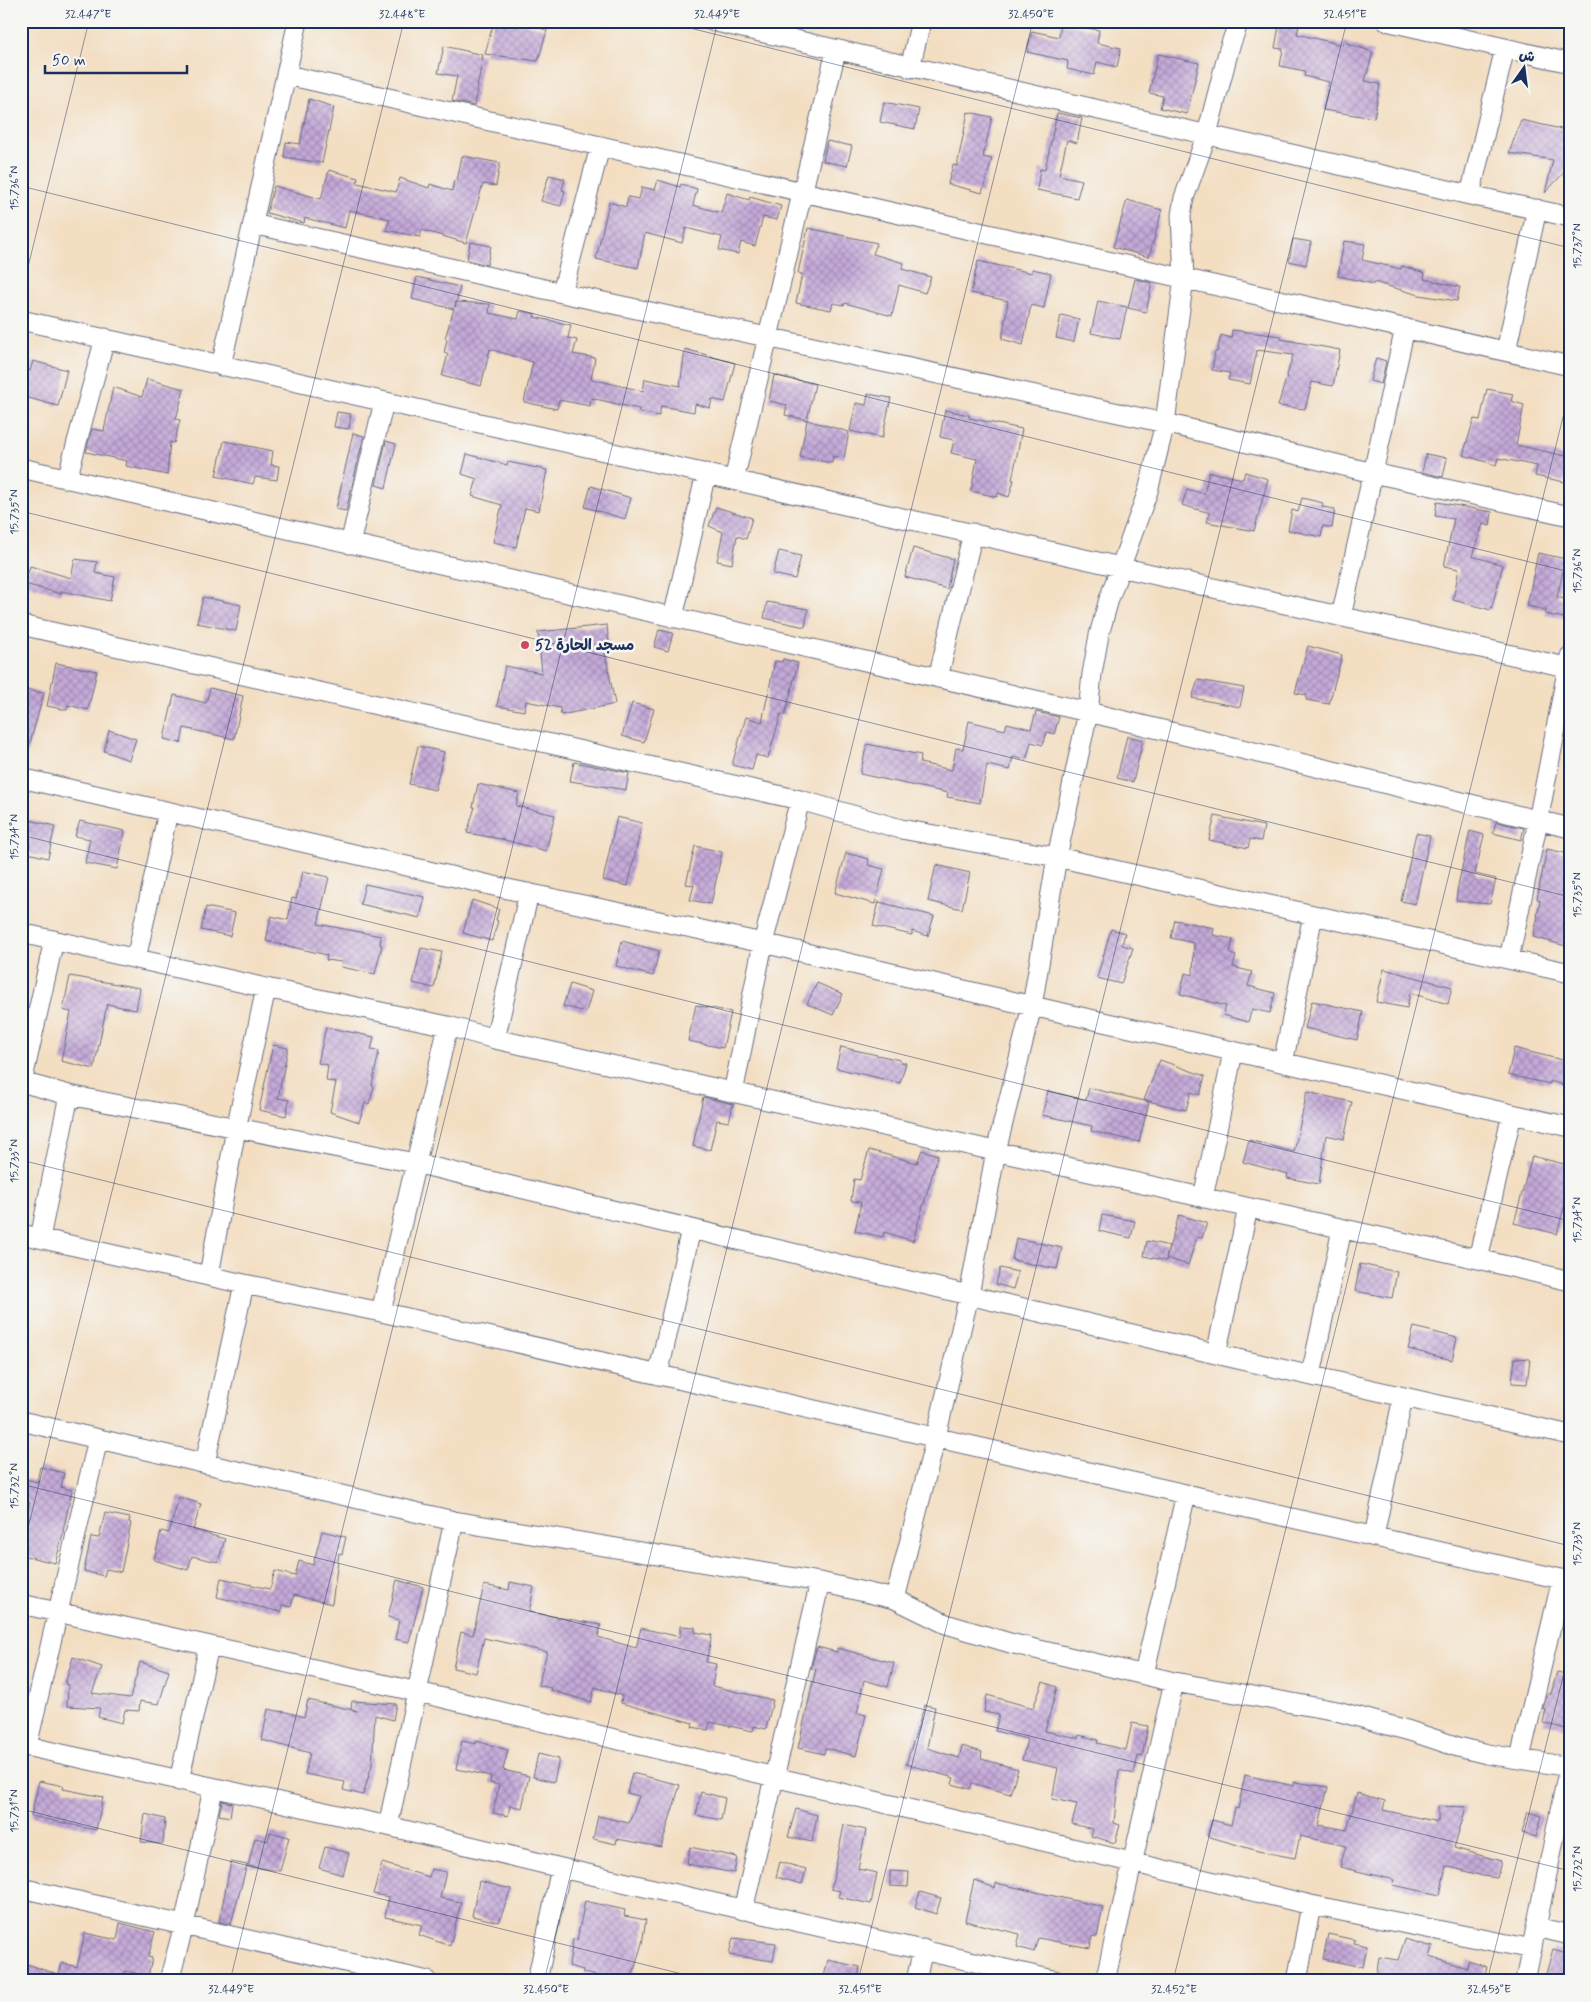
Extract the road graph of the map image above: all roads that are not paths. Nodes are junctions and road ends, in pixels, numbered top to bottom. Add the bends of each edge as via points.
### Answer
1 (298, 21) edge
2 (712, 21) edge
3 (921, 21) edge
4 (1239, 21) edge
5 (1386, 21) edge
6 (1505, 48) junction
7 (836, 51) junction
8 (1570, 63) edge
9 (910, 68) junction
10 (287, 75) junction
11 (1206, 134) junction
12 (600, 147) junction
13 (803, 192) junction
14 (1470, 196) junction
15 (1537, 209) junction
16 (1570, 217) edge
17 (253, 224) junction
18 (1184, 278) junction
19 (562, 293) junction
20 (21, 320) edge
21 (1405, 328) junction
22 (768, 337) junction
23 (104, 338) junction
24 (1506, 351) junction
25 (222, 366) junction
26 (1570, 366) edge
27 (384, 402) junction
28 (1165, 423) junction
29 (21, 468) edge
30 (706, 473) junction
31 (1373, 473) junction
32 (66, 479) junction
33 (734, 480) junction
34 (1570, 516) edge
35 (973, 533) junction
36 (350, 544) junction
37 (1122, 566) junction
38 (1340, 617) junction
39 (673, 618) junction
40 (21, 625) edge
41 (1569, 664) edge
42 (938, 678) junction
43 (1088, 712) junction
44 (21, 778) edge
45 (800, 800) junction
46 (168, 812) junction
47 (1538, 821) junction
48 (1570, 828) edge
49 (1057, 856) junction
50 (529, 893) junction
51 (1313, 915) junction
52 (21, 933) edge
53 (54, 940) junction
54 (763, 944) junction
55 (136, 959) junction
56 (1509, 959) junction
57 (1570, 973) edge
58 (266, 988) junction
59 (1032, 1006) junction
60 (448, 1026) junction
61 (495, 1039) junction
62 (1233, 1052) junction
63 (1283, 1063) junction
64 (22, 1082) edge
65 (733, 1093) junction
66 (69, 1094) junction
67 (1512, 1114) junction
68 (1570, 1127) edge
69 (236, 1129) junction
70 (996, 1151) junction
71 (415, 1163) junction
72 (1202, 1198) junction
73 (1248, 1208) junction
74 (691, 1229) junction
75 (1342, 1229) junction
76 (21, 1234) edge
77 (40, 1238) junction
78 (1478, 1259) junction
79 (210, 1275) junction
80 (1570, 1281) edge
81 (244, 1284) junction
82 (969, 1295) junction
83 (381, 1312) junction
84 (1216, 1354) junction
85 (658, 1374) junction
86 (1311, 1375) junction
87 (1403, 1397) junction
88 (21, 1421) edge
89 (1570, 1435) edge
90 (936, 1437) junction
91 (98, 1439) junction
92 (205, 1463) junction
93 (1186, 1494) junction
94 (454, 1521) junction
95 (1374, 1536) junction
96 (1566, 1580) edge
97 (820, 1582) junction
98 (894, 1599) junction
99 (21, 1604) edge
100 (58, 1612) junction
101 (209, 1646) junction
102 (1144, 1674) junction
103 (1174, 1682) junction
104 (418, 1692) junction
105 (24, 1746) edge
106 (1520, 1758) junction
107 (1570, 1767) edge
108 (775, 1776) junction
109 (178, 1781) junction
110 (213, 1789) junction
111 (388, 1826) junction
112 (1133, 1864) junction
113 (561, 1868) junction
114 (21, 1888) edge
115 (1311, 1905) junction
116 (743, 1910) junction
117 (184, 1925) junction
118 (1536, 1927) junction
119 (1570, 1935) edge
120 (1532, 1949) junction
121 (923, 1950) junction
122 (363, 1974) edge
123 (169, 1981) edge
124 (428, 1981) edge
125 (537, 1981) edge
126 (916, 1981) edge
127 (1058, 1981) edge
128 (1105, 1981) edge
129 (1297, 1981) edge
130 (1525, 1981) edge

1 - 10 street
2 - 7 street
3 - 9 street
4 - 11 street
5 - 6 street
6 - 8 street
6 - 14 street
7 - 9 street
7 - 13 street
9 - 11 street
10 - 12 street
10 - 17 street
11 - 14 street
11 - 18 street via 1180,215
12 - 13 street
12 - 19 street
13 - 18 street
13 - 22 street
14 - 15 street
15 - 16 street
15 - 24 street
17 - 19 street
17 - 25 street
18 - 21 street
18 - 28 street
19 - 22 street
20 - 23 street
21 - 24 street
21 - 31 street
22 - 28 street
22 - 33 street
23 - 25 street
23 - 32 street
24 - 26 street
25 - 27 street
27 - 30 street
27 - 36 street
28 - 31 street
28 - 37 street via 1148,491
29 - 32 street
30 - 33 street
30 - 39 street
31 - 34 street
31 - 38 street
32 - 36 street
33 - 35 street
35 - 37 street
35 - 42 street
36 - 39 street
37 - 38 street
37 - 43 street via 1099,635
38 - 41 street
39 - 42 street
40 - 45 street
41 - 47 street
42 - 43 street
43 - 47 street
43 - 49 street
44 - 46 street
45 - 49 street via 901,829
45 - 54 street
46 - 50 street
46 - 55 street
47 - 48 street
47 - 56 street
49 - 51 street
49 - 59 street
50 - 54 street
50 - 61 street
51 - 56 street
51 - 63 street
52 - 53 street
53 - 55 street
53 - 64 street
54 - 59 street
54 - 65 street
55 - 58 street
56 - 57 street
58 - 60 street
58 - 69 street
59 - 62 street
59 - 70 street
60 - 61 street
60 - 71 street
61 - 65 street
62 - 63 street
62 - 72 street
63 - 67 street
64 - 66 street
65 - 70 street
66 - 69 street
66 - 77 street
67 - 68 street
67 - 78 street
69 - 71 street
69 - 79 street
70 - 72 street
70 - 82 street
71 - 74 street
71 - 83 street
72 - 73 street
73 - 75 street
73 - 84 street
74 - 82 street
74 - 85 street
75 - 78 street
75 - 86 street
76 - 77 street
77 - 79 street
78 - 80 street
79 - 81 street
81 - 83 street
81 - 92 street
82 - 84 street
82 - 90 street
83 - 85 street
84 - 86 street
85 - 90 street
86 - 87 street
87 - 89 street
87 - 95 street
88 - 91 street
90 - 93 street
90 - 98 street
91 - 92 street
91 - 100 street
92 - 94 street
93 - 95 street
93 - 102 street
94 - 97 street
94 - 104 street
95 - 96 street
96 - 106 street
97 - 98 street
97 - 108 street
98 - 102 street via 946,1624 1010,1643
99 - 100 street
100 - 101 street
100 - 105 street
101 - 104 street
101 - 109 street
102 - 103 street
103 - 106 street via 1337,1711 1458,1747
103 - 112 street
104 - 108 street
104 - 111 street
105 - 109 street
106 - 107 street
107 - 118 street
108 - 112 street
108 - 116 street
109 - 110 street
110 - 111 street
110 - 117 street
111 - 113 street
112 - 115 street
112 - 128 street
113 - 116 street
113 - 125 street
114 - 117 street
115 - 120 street
115 - 129 street
116 - 121 street
117 - 122 street
117 - 123 street
118 - 119 street
118 - 120 street
120 - 130 street
121 - 126 street
121 - 127 street
122 - 124 street

